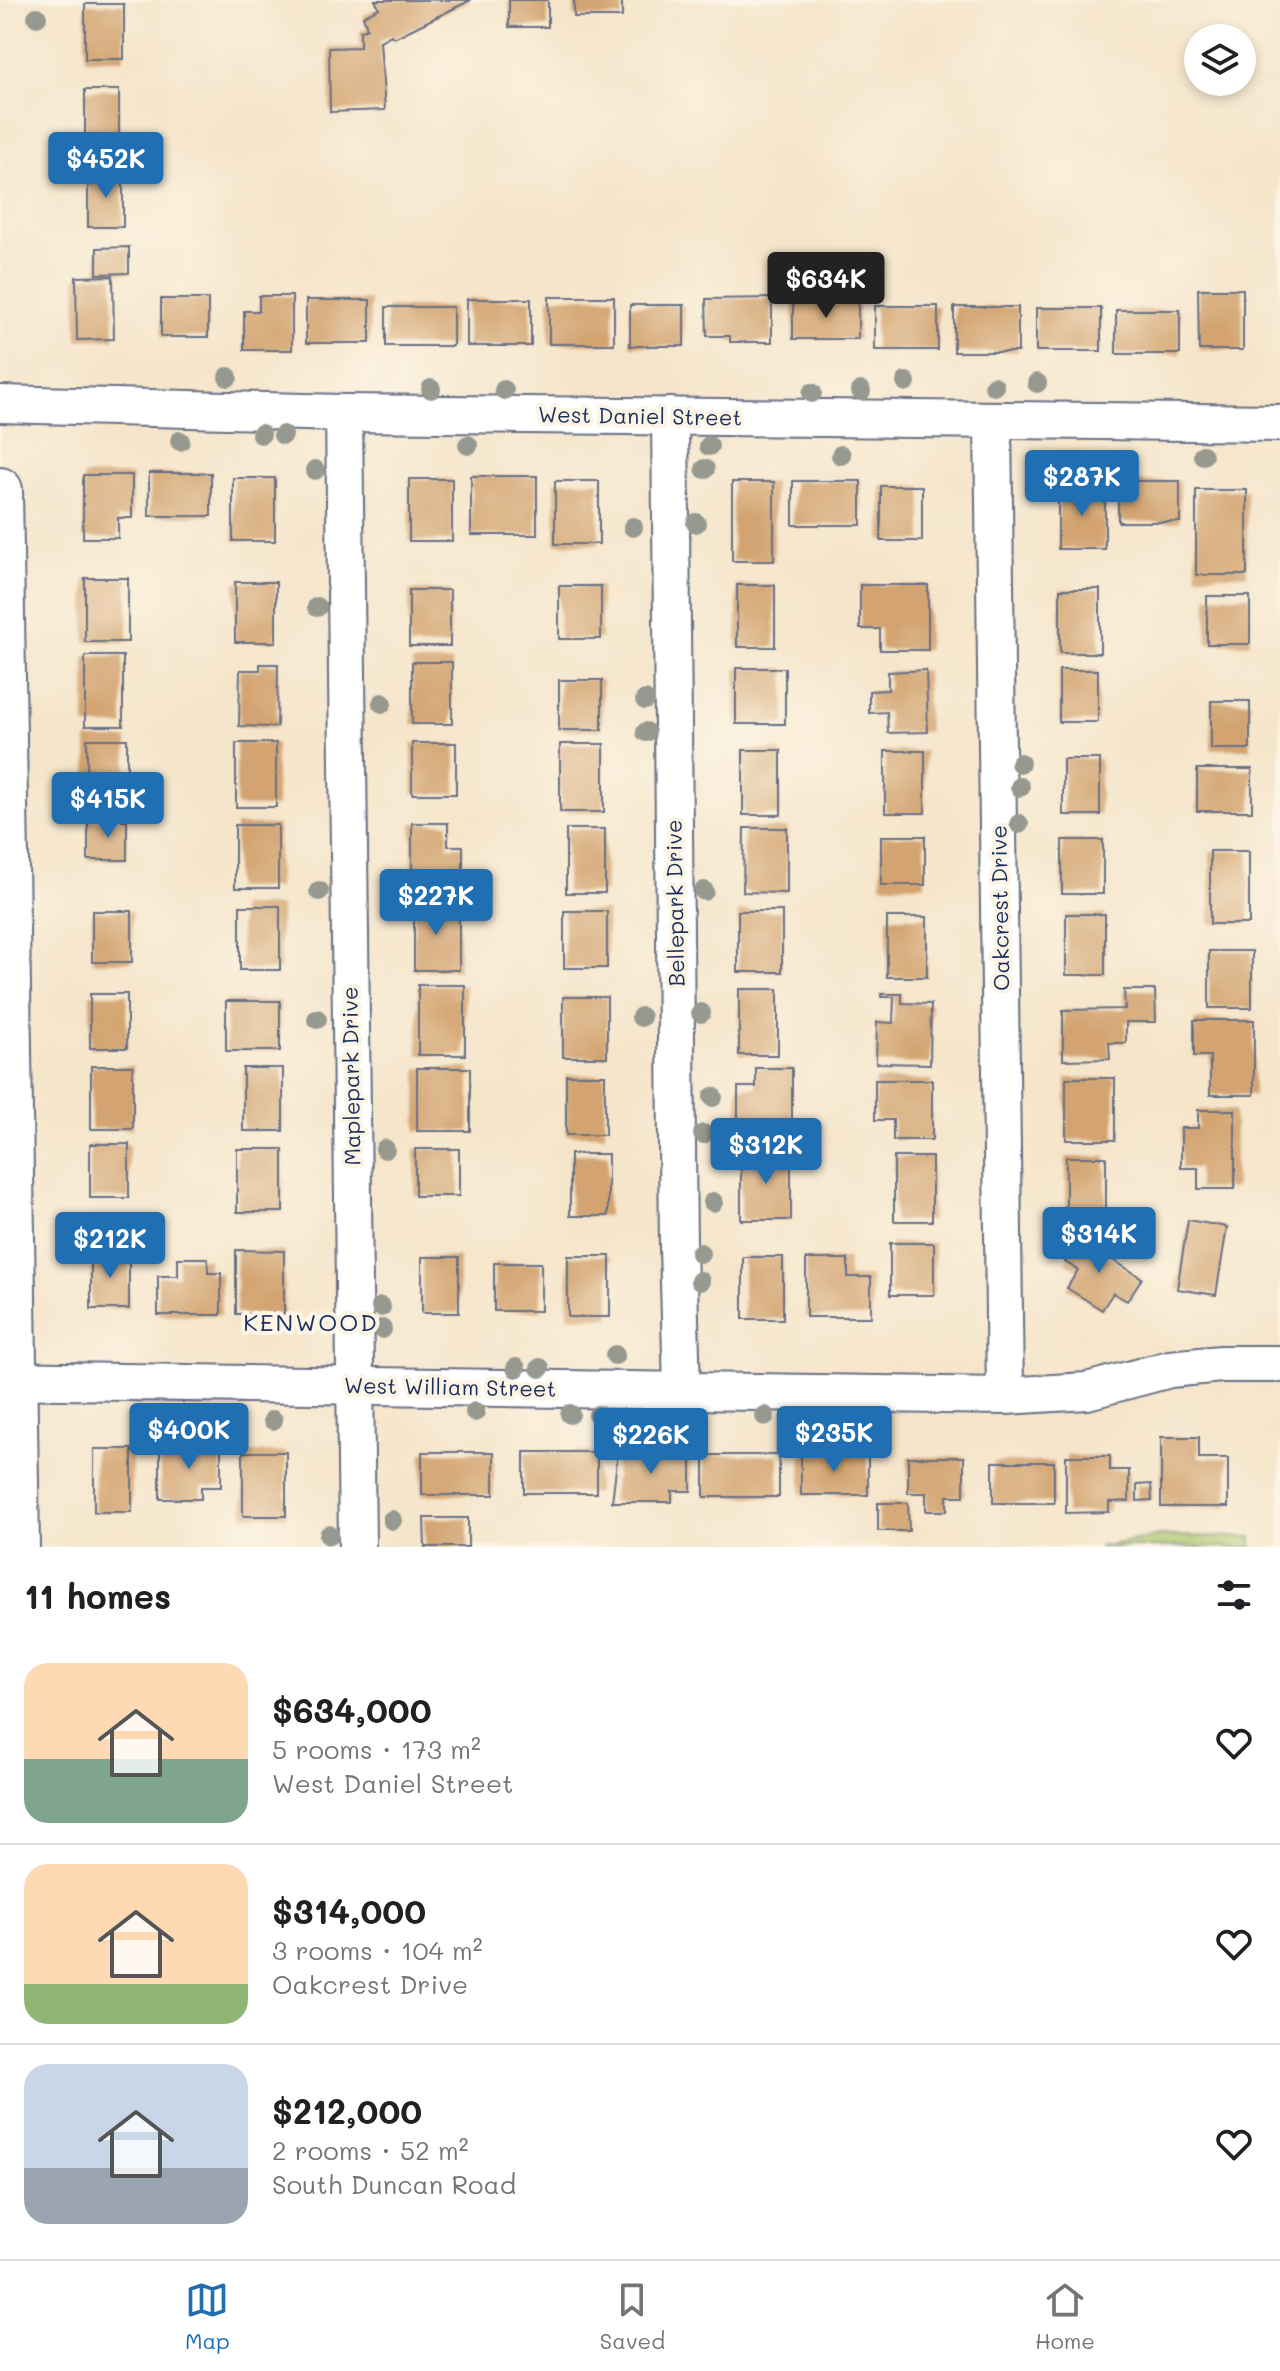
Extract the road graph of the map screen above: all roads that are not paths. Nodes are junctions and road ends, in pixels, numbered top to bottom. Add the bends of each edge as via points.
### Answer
1 (0, 404) edge
2 (344, 413) junction
3 (670, 416) junction
4 (993, 421) junction
5 (1280, 423) edge
6 (0, 490) edge
7 (1280, 1364) edge
8 (7, 1380) edge
9 (356, 1386) junction
10 (682, 1390) junction
11 (1005, 1396) junction
12 (17, 1547) edge
13 (357, 1547) edge

1 - 2 street, West Daniel Street
2 - 3 street, West Daniel Street
2 - 9 street, Maplepark Drive
3 - 4 street, West Daniel Street
3 - 10 street, Bellepark Drive
4 - 5 street, West Daniel Street
4 - 11 street, Oakcrest Drive
6 - 8 main road
7 - 11 street, West William Street via 1170,1369 1087,1391
8 - 9 street, West William Street
8 - 12 main road
9 - 10 street, West William Street
9 - 13 street, Maplepark Drive
10 - 11 street, West William Street

